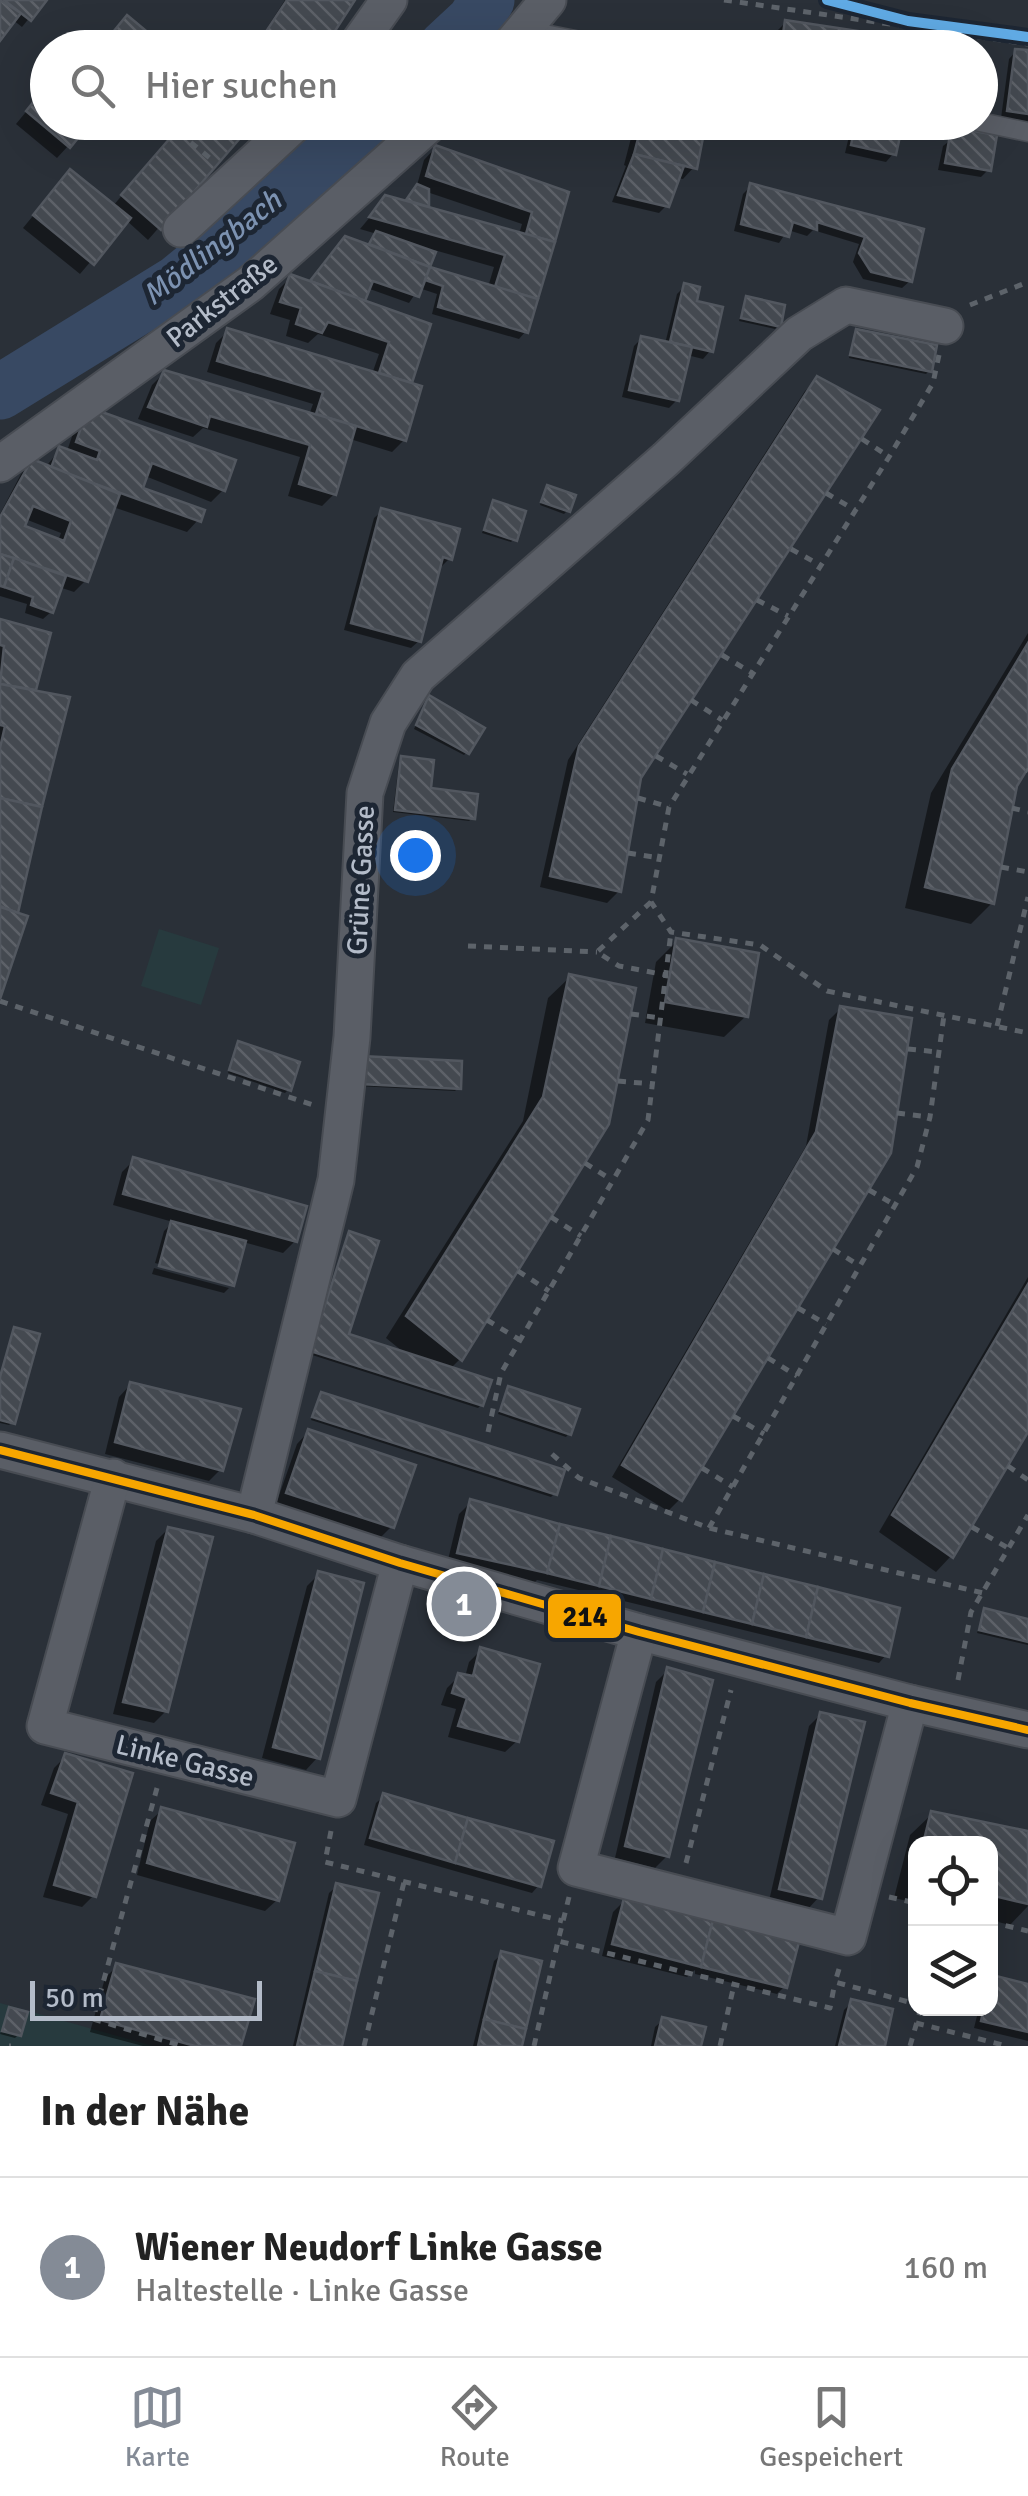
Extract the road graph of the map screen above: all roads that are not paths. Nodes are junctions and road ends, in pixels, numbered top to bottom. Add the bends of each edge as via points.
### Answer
1 (389, 0) edge
2 (548, 0) edge
3 (367, 30) edge
4 (523, 30) edge
5 (998, 126) edge
6 (1028, 132) edge
7 (278, 140) edge
8 (412, 140) edge
9 (181, 229) dead end
10 (945, 326) road end
11 (0, 464) edge
12 (0, 1450) edge
13 (114, 1478) junction
14 (254, 1515) junction
15 (400, 1563) junction
16 (639, 1632) junction
17 (910, 1704) junction
18 (1028, 1730) edge

1 - 3 street
2 - 4 street
5 - 6 lane
7 - 9 street
8 - 11 street, Parkstraße via 251,283
10 - 14 street, Grüne Gasse via 846,305 799,334 418,676 388,723 365,793 352,1037 336,1180
12 - 13 street
13 - 14 street
13 - 15 street, Linke Gasse via 45,1726 338,1799
14 - 15 street
15 - 16 street
16 - 17 street
16 - 17 street via 576,1868 848,1937
17 - 18 street

